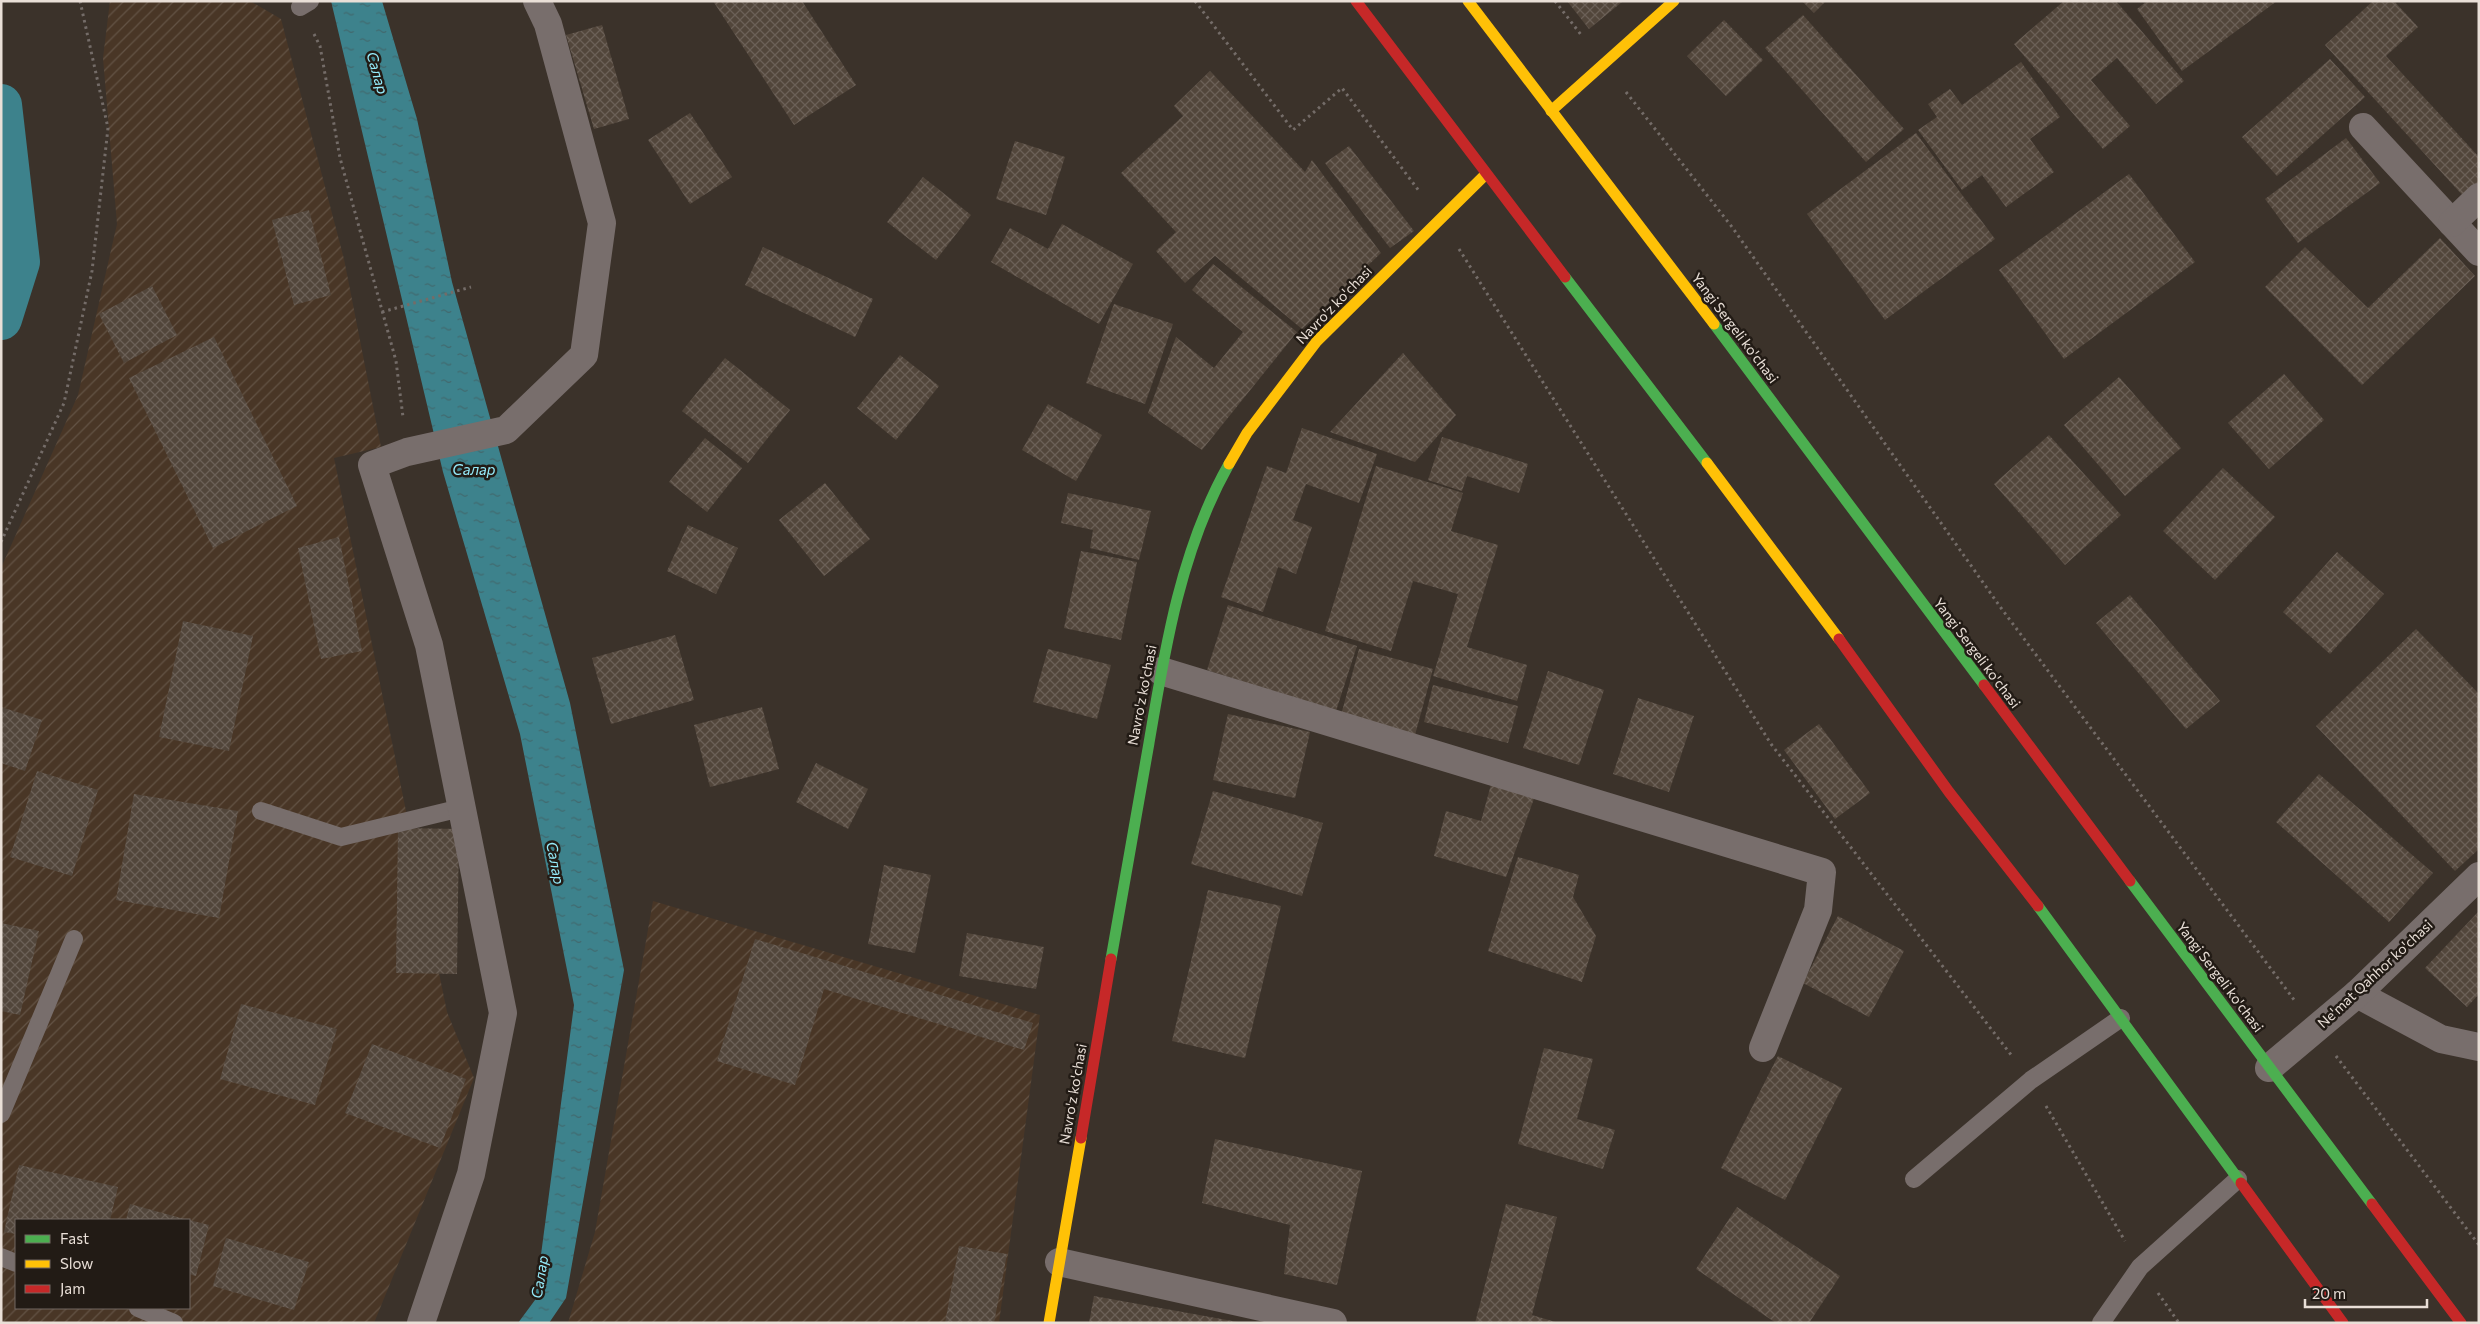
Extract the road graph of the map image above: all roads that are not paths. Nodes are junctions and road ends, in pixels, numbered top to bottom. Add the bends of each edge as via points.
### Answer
1 (537, 1) edge
2 (1356, 1) edge
3 (1468, 1) edge
4 (1674, 1) edge
5 (1550, 111) junction
6 (2363, 127) dead end
7 (1486, 174) junction
8 (2479, 197) edge
9 (2452, 223) junction
10 (2479, 252) edge
11 (1160, 671) junction
12 (461, 808) junction
13 (261, 811) dead end
14 (2479, 876) edge
15 (74, 939) dead end
16 (2358, 994) junction
17 (2121, 1018) junction
18 (2479, 1047) edge
19 (1763, 1048) dead end
20 (2269, 1068) junction
21 (1, 1114) edge
22 (1914, 1179) dead end
23 (2238, 1179) junction
24 (1, 1257) edge
25 (1059, 1262) junction
26 (15, 1263) edge
27 (140, 1309) edge
28 (174, 1323) edge
29 (421, 1323) edge
30 (1050, 1323) edge
31 (1333, 1323) edge
32 (2101, 1323) edge
33 (2343, 1323) edge
34 (2461, 1323) edge

1 - 12 street via 548,24 602,223 584,355 506,430 407,452 372,465 429,645
2 - 7 main road
3 - 5 main road, Yangi Sergeli ko'chasi
4 - 5 main road
5 - 20 main road, Yangi Sergeli ko'chasi via 1656,247
6 - 9 street
7 - 11 main road, Navro'z ko'chasi via 1317,341 1247,433 1210,498 1180,586
7 - 17 main road via 1798,583 1949,792
8 - 9 street
9 - 10 street
11 - 19 street via 1822,872 1818,910
11 - 25 main road, Navro'z ko'chasi
12 - 13 lane via 341,837
12 - 29 street via 503,1013 470,1174
14 - 16 street, Ne'mat Qahhor ko'chasi
15 - 21 lane
16 - 18 street via 2441,1039
16 - 20 street, Ne'mat Qahhor ko'chasi
17 - 22 lane via 2031,1080
17 - 23 main road
20 - 34 main road, Yangi Sergeli ko'chasi
23 - 32 lane via 2140,1267
23 - 33 main road
24 - 26 lane
25 - 30 main road, Navro'z ko'chasi
25 - 31 street
27 - 28 lane

